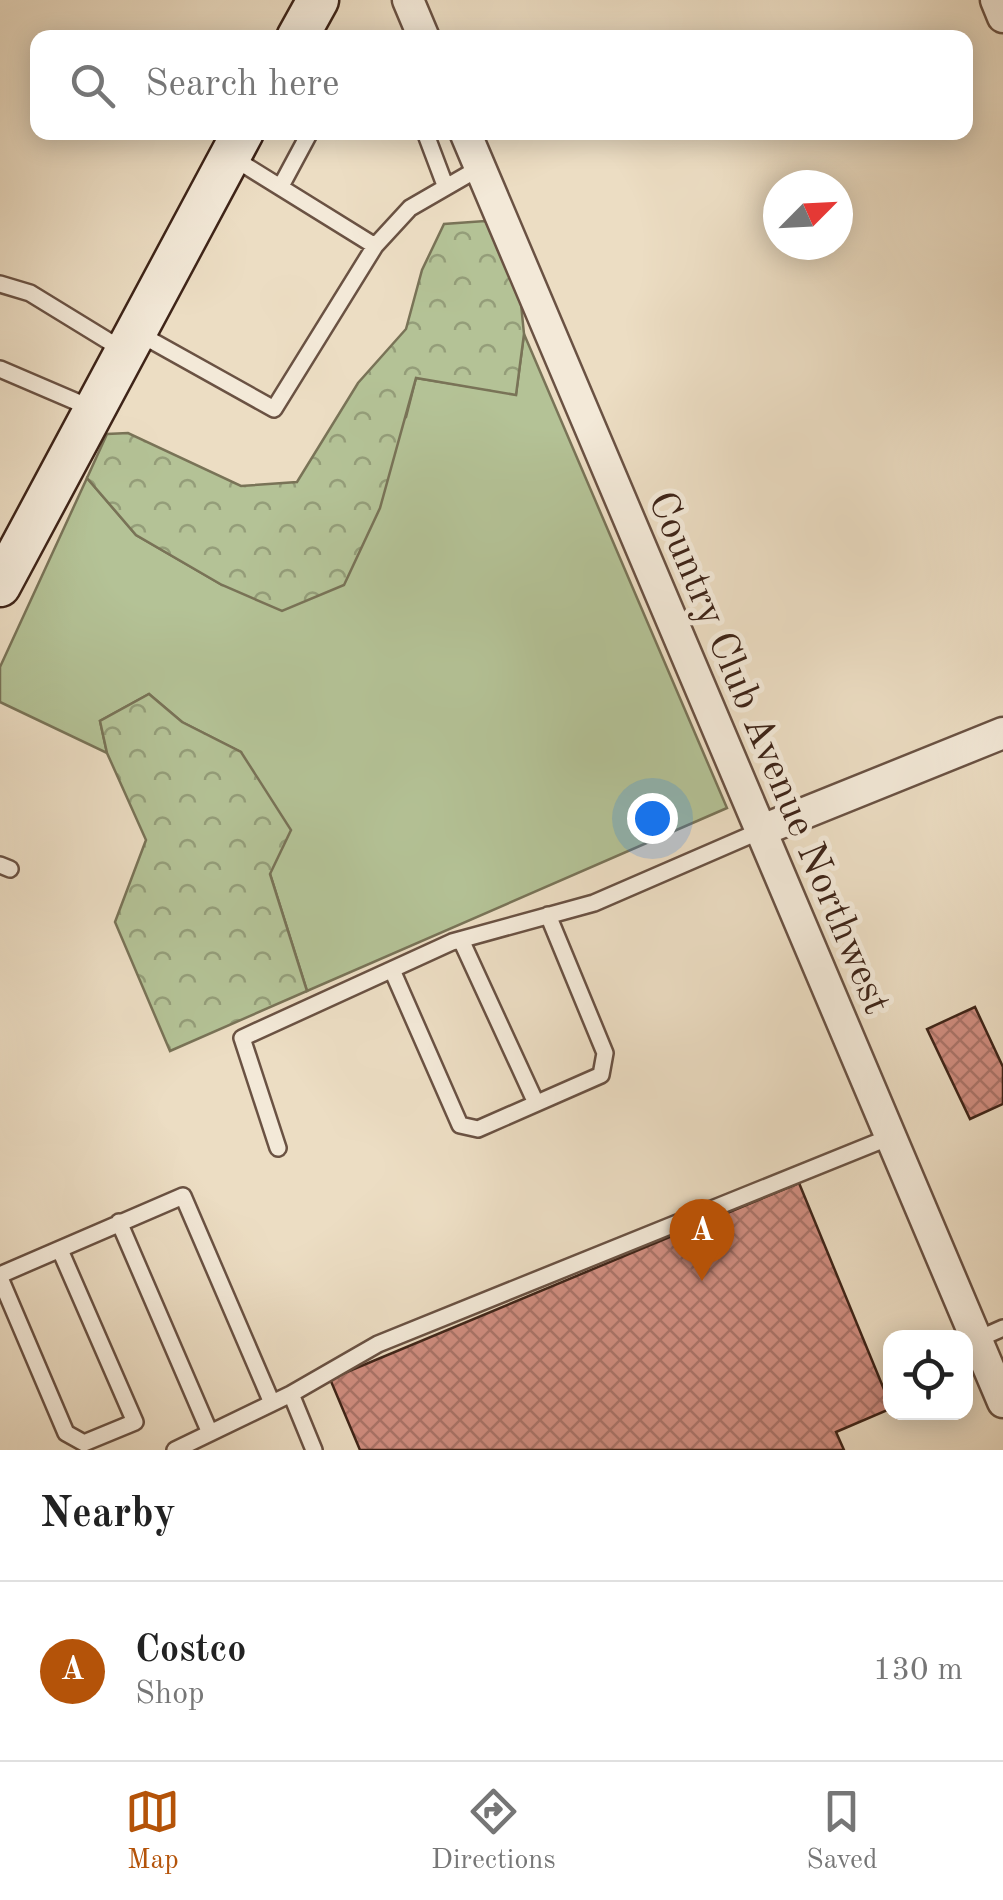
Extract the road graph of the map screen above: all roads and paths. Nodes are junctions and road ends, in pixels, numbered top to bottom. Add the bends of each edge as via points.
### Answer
1 (318, 0) edge
2 (408, 0) edge
3 (996, 0) edge
4 (1003, 17) edge
5 (301, 30) edge
6 (421, 30) edge
7 (306, 140) edge
8 (428, 140) edge
9 (469, 140) edge
10 (236, 144) edge
11 (480, 167) junction
12 (445, 184) junction
13 (281, 186) junction
14 (376, 246) junction
15 (0, 284) edge
16 (131, 342) junction
17 (0, 368) edge
18 (94, 410) junction
19 (0, 586) edge
20 (1003, 733) edge
21 (760, 831) junction
22 (548, 915) junction
23 (462, 940) junction
24 (392, 970) junction
25 (536, 1104) junction
26 (890, 1137) junction
27 (278, 1148) dead end
28 (119, 1222) junction
29 (60, 1250) junction
30 (0, 1277) edge
31 (990, 1334) edge
32 (291, 1394) junction
33 (1003, 1402) edge
34 (272, 1403) junction
35 (210, 1433) junction
36 (175, 1450) edge
37 (314, 1450) edge

1 - 5 main road
2 - 6 street
3 - 4 street
7 - 13 lane
8 - 12 lane
9 - 11 street, Country Club Avenue Northwest
10 - 13 lane
10 - 16 main road
11 - 12 lane
11 - 21 street, Country Club Avenue Northwest
12 - 14 lane via 410,208
13 - 14 lane
14 - 16 lane via 274,409
15 - 16 lane
16 - 18 main road
17 - 18 lane
18 - 19 main road
20 - 21 street
21 - 22 lane via 656,880
21 - 26 street, Country Club Avenue Northwest
22 - 23 lane
22 - 25 lane via 605,1053 601,1075
23 - 24 lane
23 - 25 lane
24 - 25 lane via 460,1125 478,1129
24 - 27 lane via 242,1038
26 - 31 street, Country Club Avenue Northwest
26 - 32 lane via 378,1344
28 - 29 lane
28 - 34 lane via 183,1196
28 - 35 lane
29 - 30 lane
29 - 30 lane via 135,1422 84,1443 66,1434
31 - 33 street, Country Club Avenue Northwest
32 - 34 lane
32 - 37 lane
34 - 35 lane
35 - 36 lane

